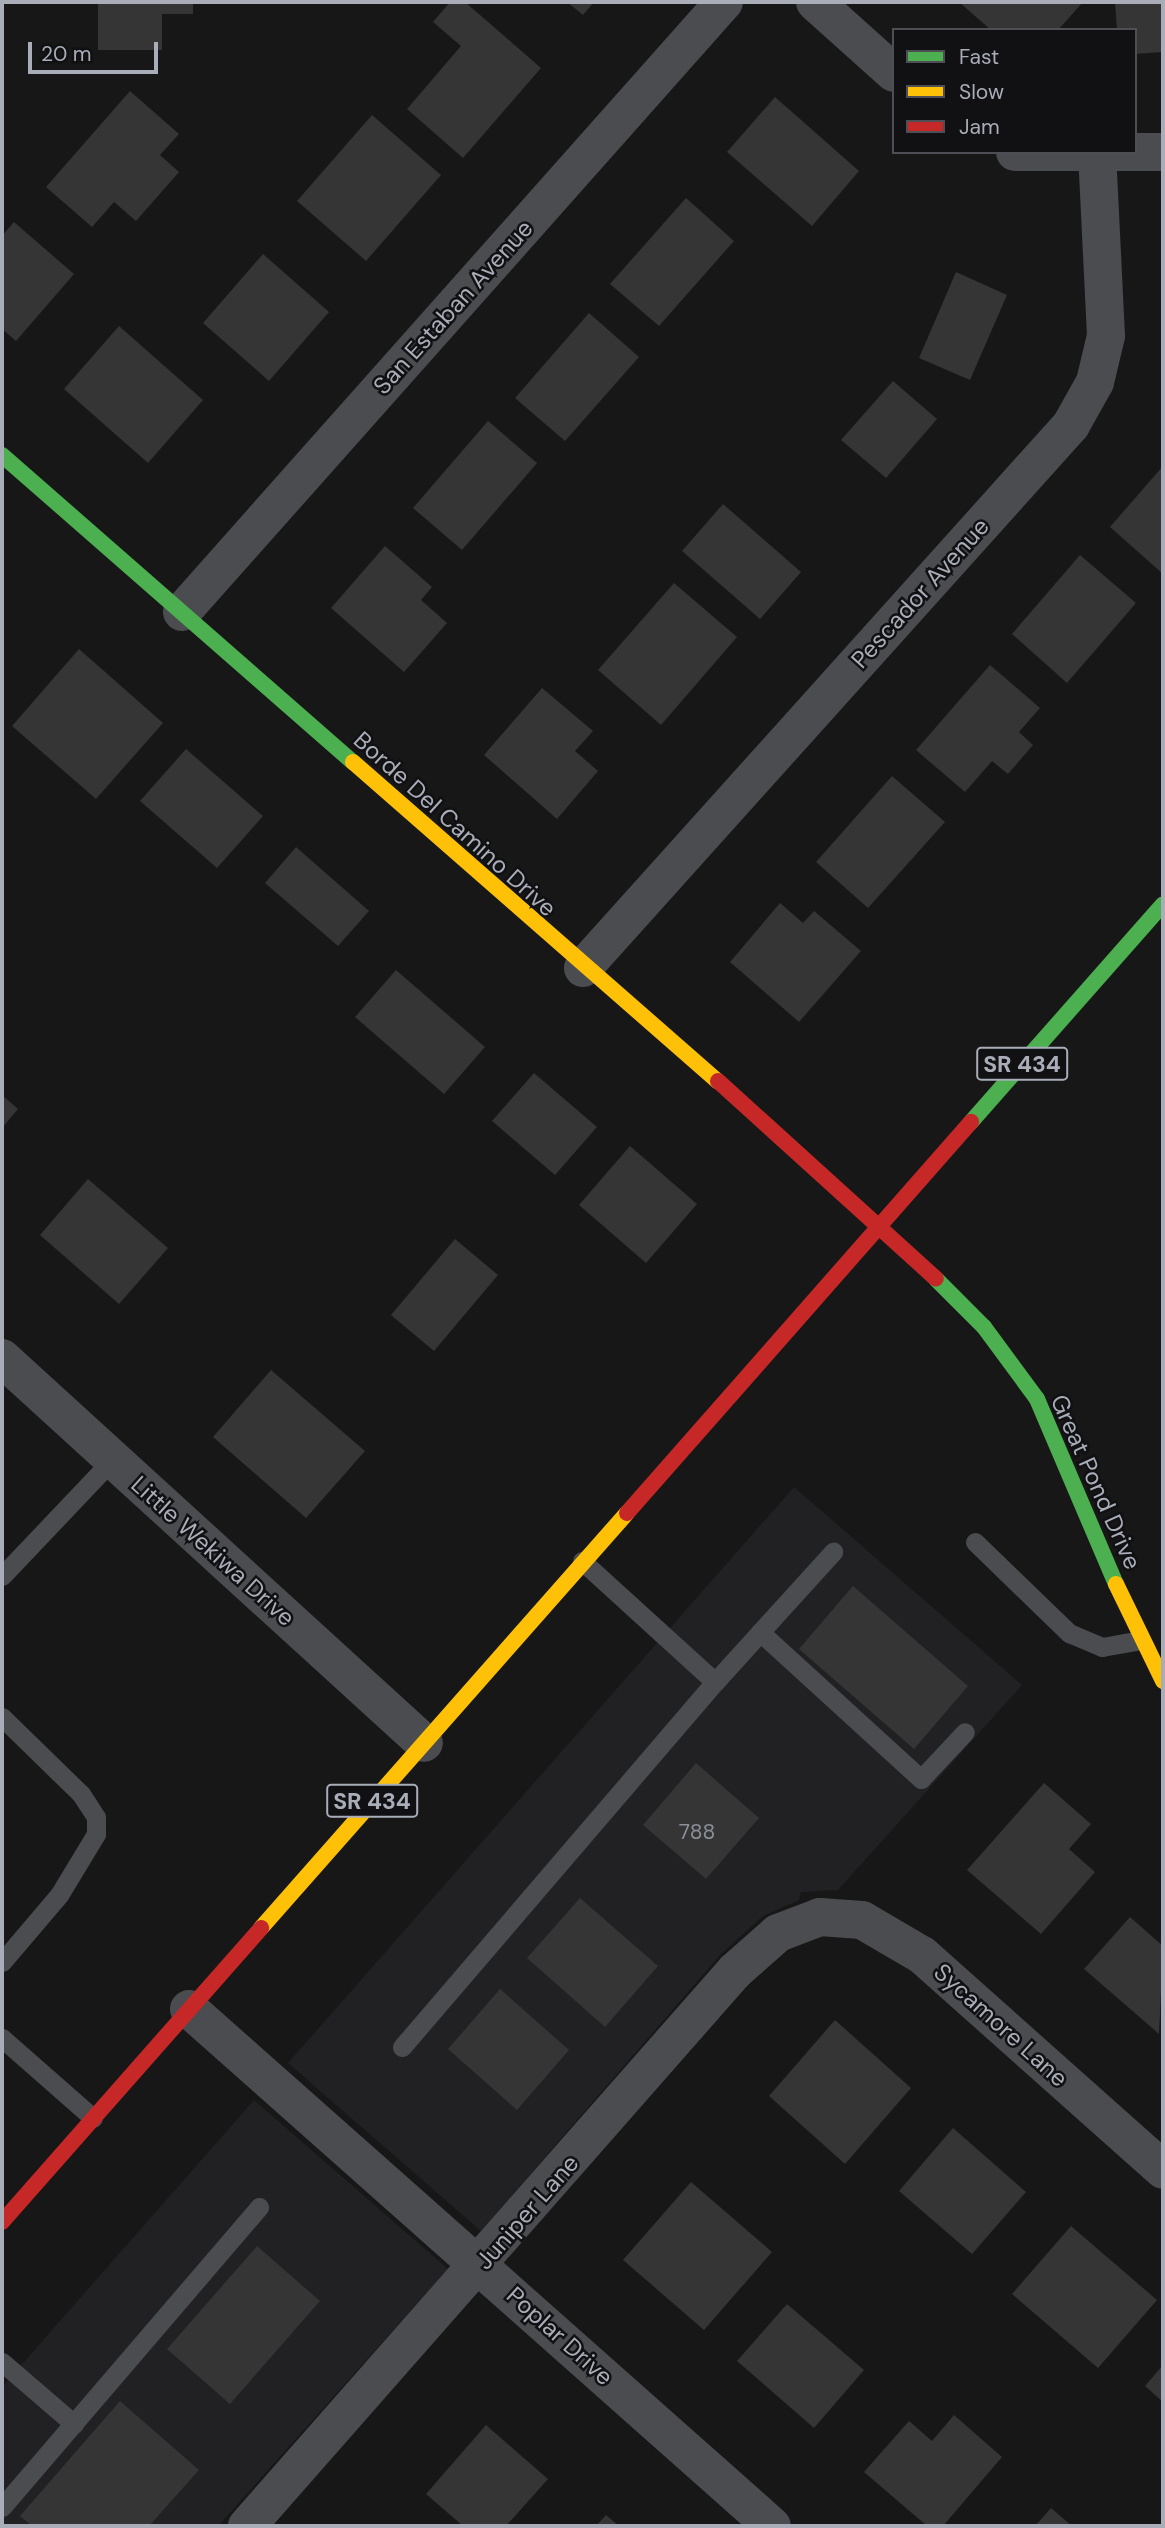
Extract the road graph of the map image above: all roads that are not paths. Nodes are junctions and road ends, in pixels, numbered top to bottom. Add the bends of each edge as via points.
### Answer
1 (724, 2) edge
2 (815, 2) edge
3 (892, 71) edge
4 (1163, 152) edge
5 (1137, 153) edge
6 (1097, 154) edge
7 (2, 455) edge
8 (183, 612) junction
9 (1163, 904) edge
10 (583, 968) junction
11 (881, 1224) junction
12 (2, 1359) edge
13 (113, 1459) junction
14 (975, 1542) dead end
15 (833, 1552) dead end
16 (582, 1561) junction
17 (2, 1576) edge
18 (760, 1632) junction
19 (1152, 1635) edge
20 (1163, 1681) edge
21 (715, 1682) junction
22 (2, 1717) edge
23 (965, 1732) dead end
24 (424, 1743) junction
25 (820, 1917) joint
26 (2, 1962) edge
27 (189, 2009) junction
28 (2, 2038) edge
29 (402, 2048) dead end
30 (93, 2118) junction
31 (1163, 2170) edge
32 (259, 2207) dead end
33 (2, 2222) edge
34 (481, 2265) junction
35 (2, 2362) edge
36 (74, 2424) junction
37 (2, 2507) edge
38 (247, 2526) edge
39 (772, 2526) edge

1 - 8 street, San Estaban Avenue
2 - 3 street
4 - 5 street
6 - 10 street, Pescador Avenue via 1106,336 1095,382 1070,425
7 - 8 main road, Borde Del Camino Drive
8 - 10 main road, Borde Del Camino Drive
9 - 11 main road, SR 434
10 - 11 main road, Borde Del Camino Drive
11 - 16 main road, SR 434
11 - 19 main road, Great Pond Drive via 984,1327 1037,1399
12 - 13 street, Little Wekiwa Drive
13 - 17 lane
13 - 24 street, Little Wekiwa Drive
14 - 19 lane via 1069,1633 1102,1647
15 - 18 lane
16 - 21 lane
16 - 24 main road, SR 434
18 - 21 lane
18 - 23 lane via 921,1779
19 - 20 main road, Great Pond Drive
21 - 29 lane
22 - 26 lane via 81,1794 96,1817 96,1834 59,1895
24 - 27 main road, SR 434
25 - 31 street, Sycamore Lane via 862,1920 922,1955
25 - 34 street, Juniper Lane via 778,1933 735,1971
27 - 30 main road, SR 434
27 - 34 street, Poplar Drive
28 - 30 lane
30 - 33 main road, SR 434
32 - 36 lane
34 - 38 street, Juniper Lane
34 - 39 street, Poplar Drive
35 - 36 lane
36 - 37 lane

